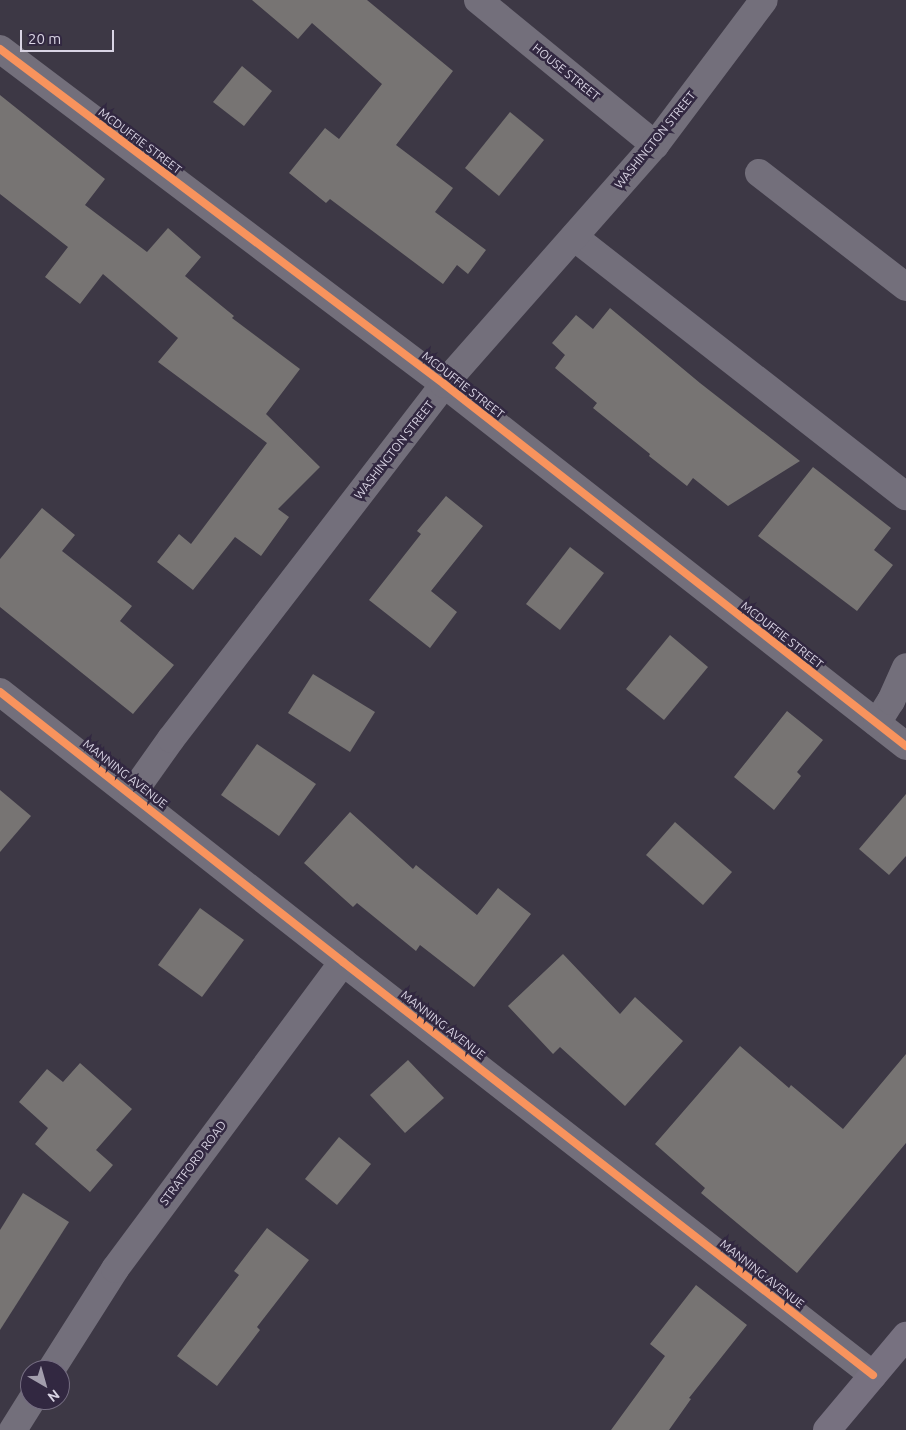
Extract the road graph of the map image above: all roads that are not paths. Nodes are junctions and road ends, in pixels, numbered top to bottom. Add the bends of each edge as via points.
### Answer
1 (478, 0) edge
2 (764, 0) edge
3 (0, 49) edge
4 (655, 145) junction
5 (760, 173) dead end
6 (574, 237) junction
7 (906, 286) edge
8 (444, 384) junction
9 (906, 496) edge
10 (906, 667) edge
11 (0, 692) edge
12 (877, 723) junction
13 (906, 746) edge
14 (132, 794) junction
15 (343, 962) junction
16 (906, 1336) edge
17 (57, 1360) edge
18 (873, 1374) junction
19 (26, 1410) edge
20 (13, 1430) edge
21 (827, 1430) edge

1 - 4 street, HOUSE STREET
2 - 4 street, WASHINGTON STREET
3 - 8 street, MCDUFFIE STREET
4 - 6 street, WASHINGTON STREET
5 - 7 street
6 - 8 street, WASHINGTON STREET
6 - 9 street
8 - 12 street, MCDUFFIE STREET
8 - 14 street, WASHINGTON STREET
10 - 12 street
11 - 14 street, MANNING AVENUE
12 - 13 street, MCDUFFIE STREET
14 - 15 street, MANNING AVENUE
15 - 17 street, STRATFORD ROAD via 115,1269
15 - 18 street, MANNING AVENUE
16 - 18 main road
18 - 21 main road
19 - 20 street

